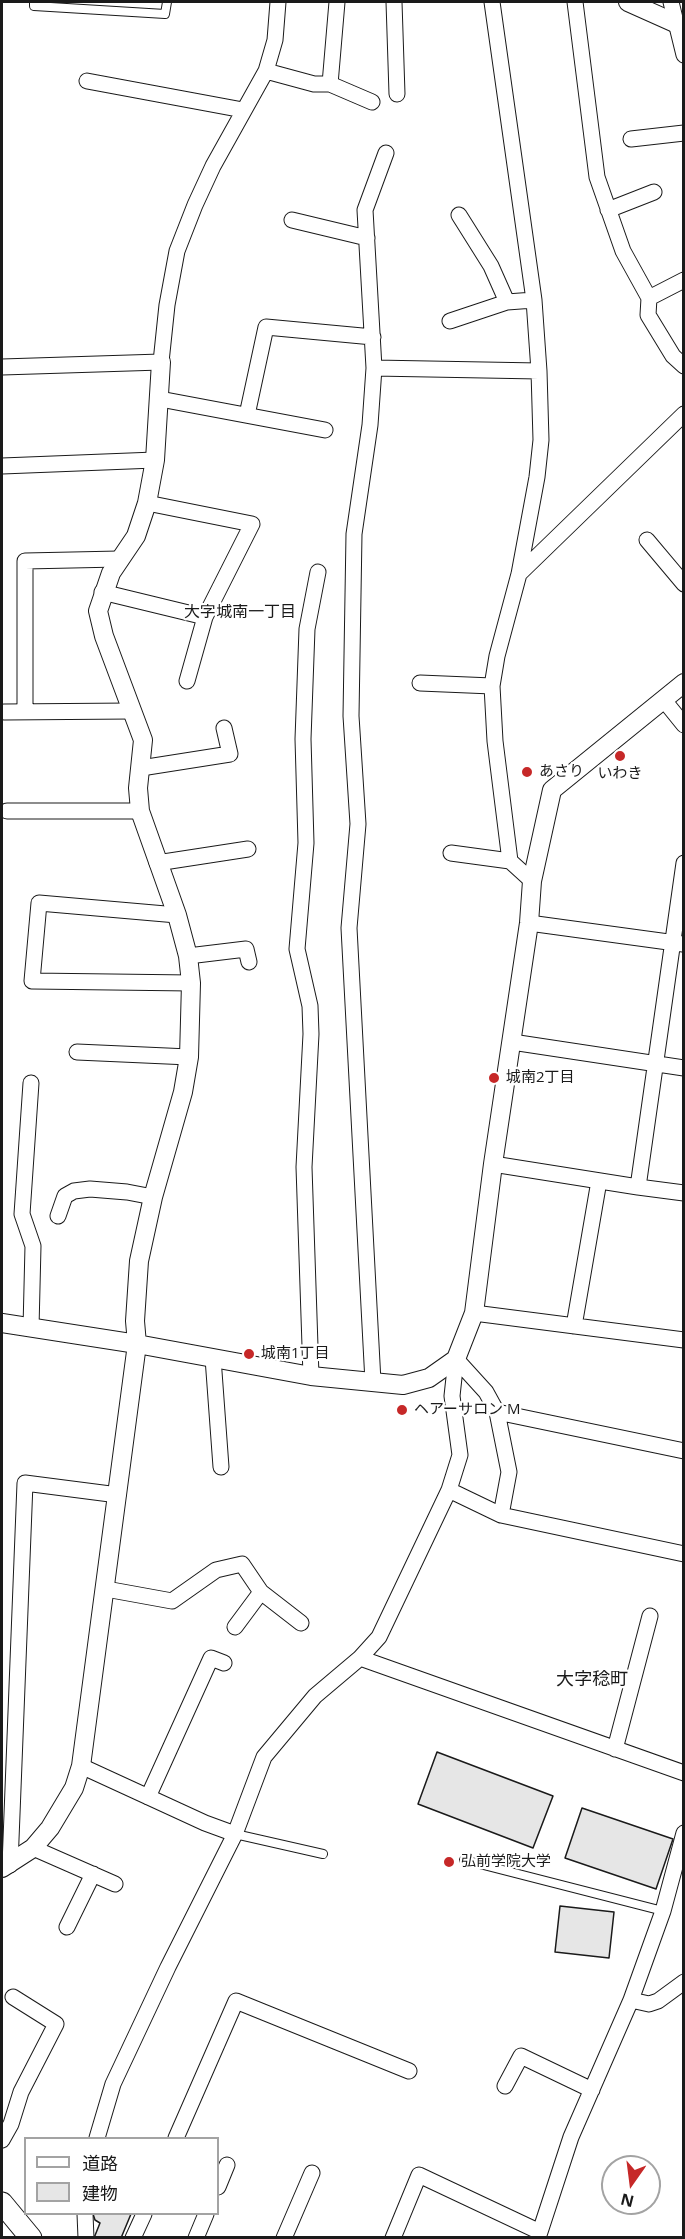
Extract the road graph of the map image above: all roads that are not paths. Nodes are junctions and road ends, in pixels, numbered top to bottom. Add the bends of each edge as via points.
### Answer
1 (34, 2) edge
2 (167, 2) edge
3 (278, 2) edge
4 (337, 2) edge
5 (394, 2) edge
6 (492, 2) edge
7 (575, 2) edge
8 (628, 2) edge
9 (671, 2) edge
10 (680, 25) edge
11 (684, 55) edge
12 (266, 70) junction
13 (87, 81) dead end
14 (330, 84) junction
15 (397, 94) dead end
16 (372, 102) dead end
17 (243, 110) junction
18 (684, 134) edge
19 (631, 139) dead end
20 (386, 153) dead end
21 (654, 192) dead end
22 (608, 210) junction
23 (459, 215) dead end
24 (292, 220) dead end
25 (367, 238) junction
26 (684, 280) edge
27 (648, 298) junction
28 (534, 300) junction
29 (507, 302) junction
30 (450, 321) dead end
31 (373, 337) junction
32 (161, 362) junction
33 (684, 366) edge
34 (2, 367) edge
35 (374, 368) junction
36 (539, 371) junction
37 (160, 399) junction
38 (684, 414) edge
39 (247, 415) junction
40 (325, 430) dead end
41 (155, 460) junction
42 (2, 466) edge
43 (147, 503) junction
44 (647, 540) dead end
45 (119, 559) junction
46 (318, 572) dead end
47 (519, 574) junction
48 (684, 584) edge
49 (102, 592) junction
50 (205, 617) junction
51 (187, 681) dead end
52 (420, 683) dead end
53 (684, 683) edge
54 (492, 686) junction
55 (663, 699) junction
56 (132, 711) junction
57 (4, 712) dead end
58 (25, 712) junction
59 (684, 725) edge
60 (224, 728) dead end
61 (141, 768) junction
62 (7, 811) dead end
63 (140, 811) junction
64 (248, 849) dead end
65 (451, 853) dead end
66 (510, 861) junction
67 (157, 863) junction
68 (684, 863) edge
69 (531, 881) junction
70 (177, 915) junction
71 (529, 923) junction
72 (679, 943) edge
73 (188, 956) junction
74 (249, 962) dead end
75 (191, 984) junction
76 (512, 1042) junction
77 (77, 1052) dead end
78 (189, 1057) junction
79 (657, 1064) junction
80 (684, 1068) edge
81 (31, 1083) dead end
82 (493, 1164) junction
83 (599, 1181) junction
84 (638, 1187) junction
85 (684, 1193) edge
86 (153, 1197) junction
87 (58, 1216) dead end
88 (474, 1313) junction
89 (2, 1323) edge
90 (574, 1326) junction
91 (31, 1328) junction
92 (684, 1341) edge
93 (137, 1344) junction
94 (213, 1358) junction
95 (456, 1359) junction
96 (311, 1376) junction
97 (373, 1382) junction
98 (498, 1412) junction
99 (684, 1451) edge
100 (221, 1467) dead end
101 (448, 1490) junction
102 (118, 1495) junction
103 (501, 1515) junction
104 (684, 1554) edge
105 (106, 1589) junction
106 (261, 1592) junction
107 (650, 1616) dead end
108 (301, 1623) dead end
109 (235, 1627) dead end
110 (360, 1658) junction
111 (224, 1663) dead end
112 (615, 1749) junction
113 (81, 1766) junction
114 (684, 1773) edge
115 (148, 1797) junction
116 (235, 1834) junction
117 (683, 1838) edge
118 (33, 1848) junction
119 (323, 1854) dead end
120 (464, 1860) dead end
121 (6, 1866) edge
122 (93, 1874) junction
123 (115, 1884) dead end
124 (663, 1911) junction
125 (67, 1927) dead end
126 (684, 1982) edge
127 (13, 1996) dead end
128 (631, 2000) junction
129 (409, 2072) dead end
130 (505, 2086) dead end
131 (592, 2090) junction
132 (98, 2137) edge
133 (177, 2137) edge
134 (2, 2140) edge
135 (227, 2165) dead end
136 (312, 2173) dead end
137 (219, 2185) edge
138 (2, 2203) edge
139 (85, 2215) edge
140 (144, 2215) edge
141 (206, 2215) edge
142 (539, 2235) edge
143 (31, 2238) edge
144 (86, 2238) edge
145 (133, 2238) edge
146 (196, 2238) edge
147 (284, 2238) edge
148 (393, 2238) edge

1 - 2 lane via 34,6 165,14
3 - 12 street via 275,40
4 - 14 street
5 - 15 street
6 - 28 street
7 - 22 street via 597,177
8 - 10 street
9 - 10 street
10 - 11 street
12 - 14 street via 314,84
12 - 17 street
13 - 17 street
14 - 16 street
17 - 32 street via 195,205 177,251
18 - 19 street
20 - 25 street via 366,210
21 - 22 street
22 - 27 street via 623,251
23 - 29 street via 491,266
24 - 25 street
25 - 31 street
26 - 27 street
27 - 33 street via 648,315 673,356
28 - 29 street
28 - 36 street
29 - 30 street
31 - 35 street
31 - 39 street via 266,327
32 - 34 street
32 - 37 street
35 - 36 street
35 - 97 street via 354,534 351,716 358,824 349,928
36 - 47 street via 541,440
37 - 39 street
37 - 41 street
38 - 47 street
39 - 40 street
41 - 42 street
41 - 43 street
43 - 45 street via 136,536
43 - 50 street via 252,524
44 - 48 street
45 - 49 street
45 - 58 street via 25,561
46 - 96 street via 307,629 303,739 306,843 297,949 310,1006 311,1034 304,1167
47 - 54 street
49 - 50 street
49 - 56 street via 98,611 104,636
50 - 51 street
52 - 54 street
53 - 55 street
54 - 66 street
55 - 59 street
55 - 69 street via 552,790
56 - 58 street
56 - 61 street via 143,740
57 - 58 street
60 - 61 street via 230,754
61 - 63 street
62 - 63 street
63 - 67 street
64 - 67 street
65 - 66 street
66 - 69 street
67 - 70 street
68 - 72 street
69 - 71 street
70 - 73 street
70 - 75 street via 39,903 32,981
71 - 72 street
71 - 76 street
72 - 79 street
73 - 74 street via 246,949
73 - 75 street
75 - 78 street
76 - 79 street
76 - 82 street
77 - 78 street
78 - 86 street
79 - 80 street
79 - 84 street
81 - 91 street via 22,1214 33,1246
82 - 83 street
82 - 88 street
83 - 84 street
83 - 90 street
84 - 85 street
86 - 87 street via 74,1191 65,1196
86 - 93 street via 139,1261
88 - 90 street
88 - 95 street
89 - 91 street
90 - 92 street
91 - 93 street
93 - 94 street
93 - 102 street
94 - 96 street
94 - 100 street
95 - 97 street via 429,1378 403,1385
95 - 98 street via 486,1392
95 - 101 street via 452,1396 460,1455
96 - 97 street
98 - 99 street
98 - 103 street via 509,1472
101 - 103 street
101 - 110 street via 379,1637
102 - 105 street
102 - 121 street via 25,1483
103 - 104 street
105 - 106 street via 172,1601 216,1570 242,1564
105 - 113 street
106 - 108 street
106 - 109 street
107 - 112 street
110 - 112 street
110 - 116 street via 315,1696 264,1757
111 - 115 street via 211,1658
112 - 114 street
113 - 115 street
113 - 118 street via 64,1807
115 - 116 street
116 - 119 lane
116 - 132 street via 113,2084
117 - 124 street
118 - 121 street
118 - 122 street
120 - 124 lane
122 - 123 street
122 - 125 street
124 - 128 street
126 - 128 street via 658,2001 649,2004
127 - 134 street via 56,2024 21,2092
128 - 131 street
129 - 133 street via 236,2001
130 - 131 street via 521,2056
131 - 142 street via 571,2137
135 - 137 street
136 - 147 street
138 - 143 main road
139 - 144 street
140 - 145 street
141 - 146 street
142 - 148 street via 420,2175

